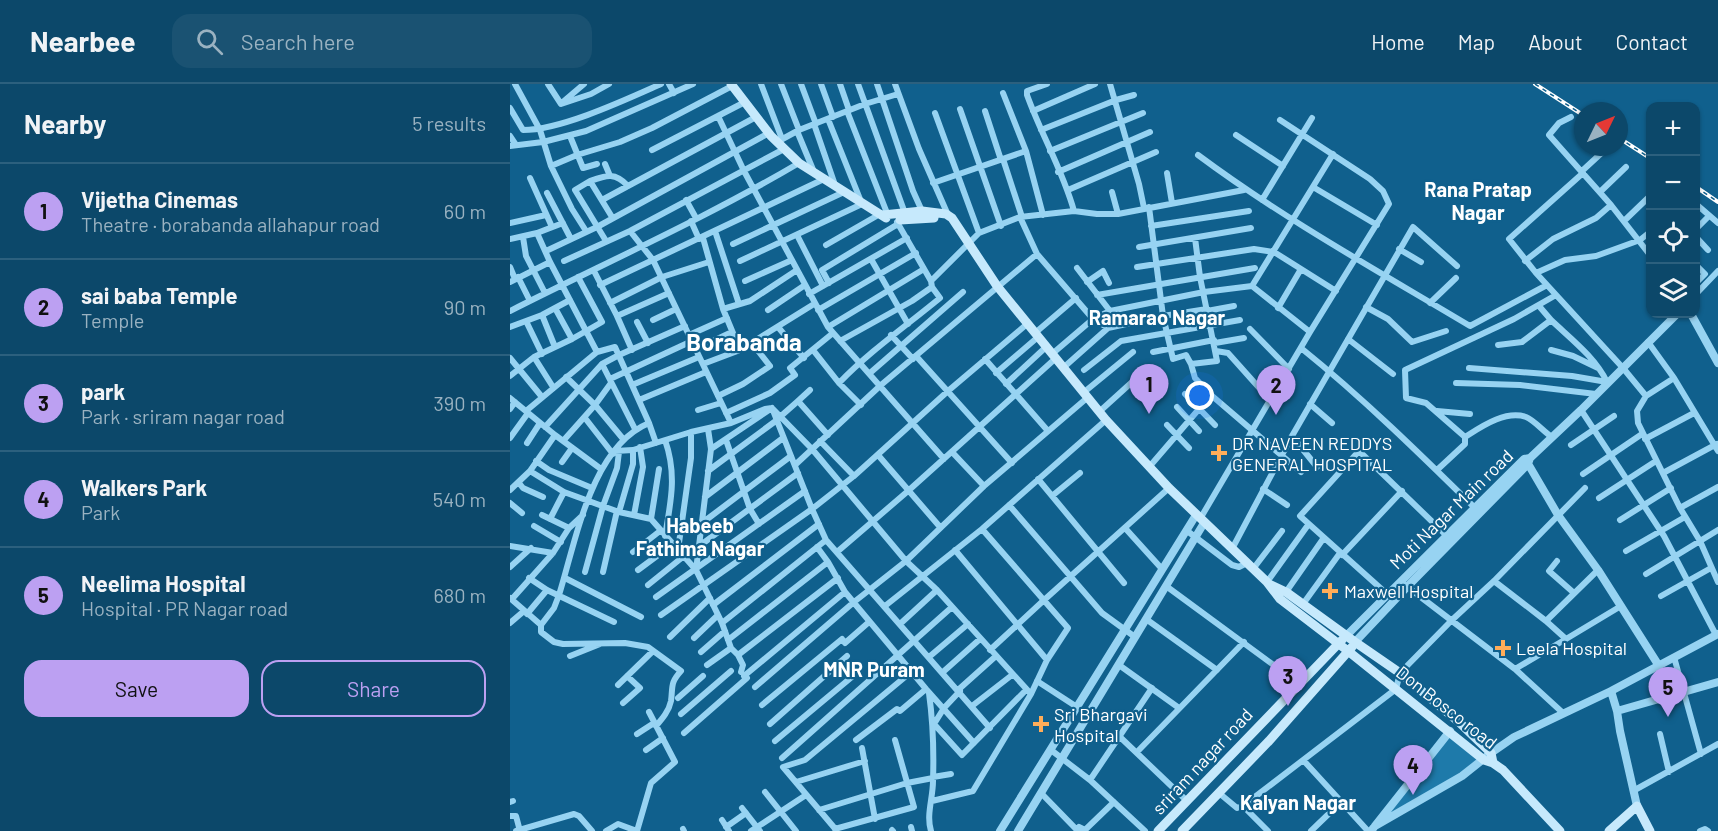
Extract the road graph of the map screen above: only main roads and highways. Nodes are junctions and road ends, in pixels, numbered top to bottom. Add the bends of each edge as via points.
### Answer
1 (732, 85) edge
2 (901, 219) junction
3 (956, 224) junction
4 (1267, 582) junction
5 (1342, 640) junction
6 (1352, 646) junction
7 (1489, 758) junction
8 (1158, 831) edge
9 (1182, 831) edge
10 (1560, 831) edge
11 (1609, 831) edge
12 (1650, 831) edge

1 - 2 main road via 769,133 800,163 862,204
2 - 3 main road via 941,218
2 - 3 main road via 922,211 948,215
3 - 4 main road via 997,286 1106,420 1169,488
4 - 5 main road via 1303,604
4 - 5 main road via 1280,599
5 - 6 main road
5 - 8 main road, sriram nagar road
6 - 7 main road, Don Bosco road via 1396,689
6 - 7 main road, Don Bosco road via 1400,673 1459,722
6 - 9 main road, sriram nagar road via 1269,741
7 - 10 main road
11 - 12 main road via 1637,806

